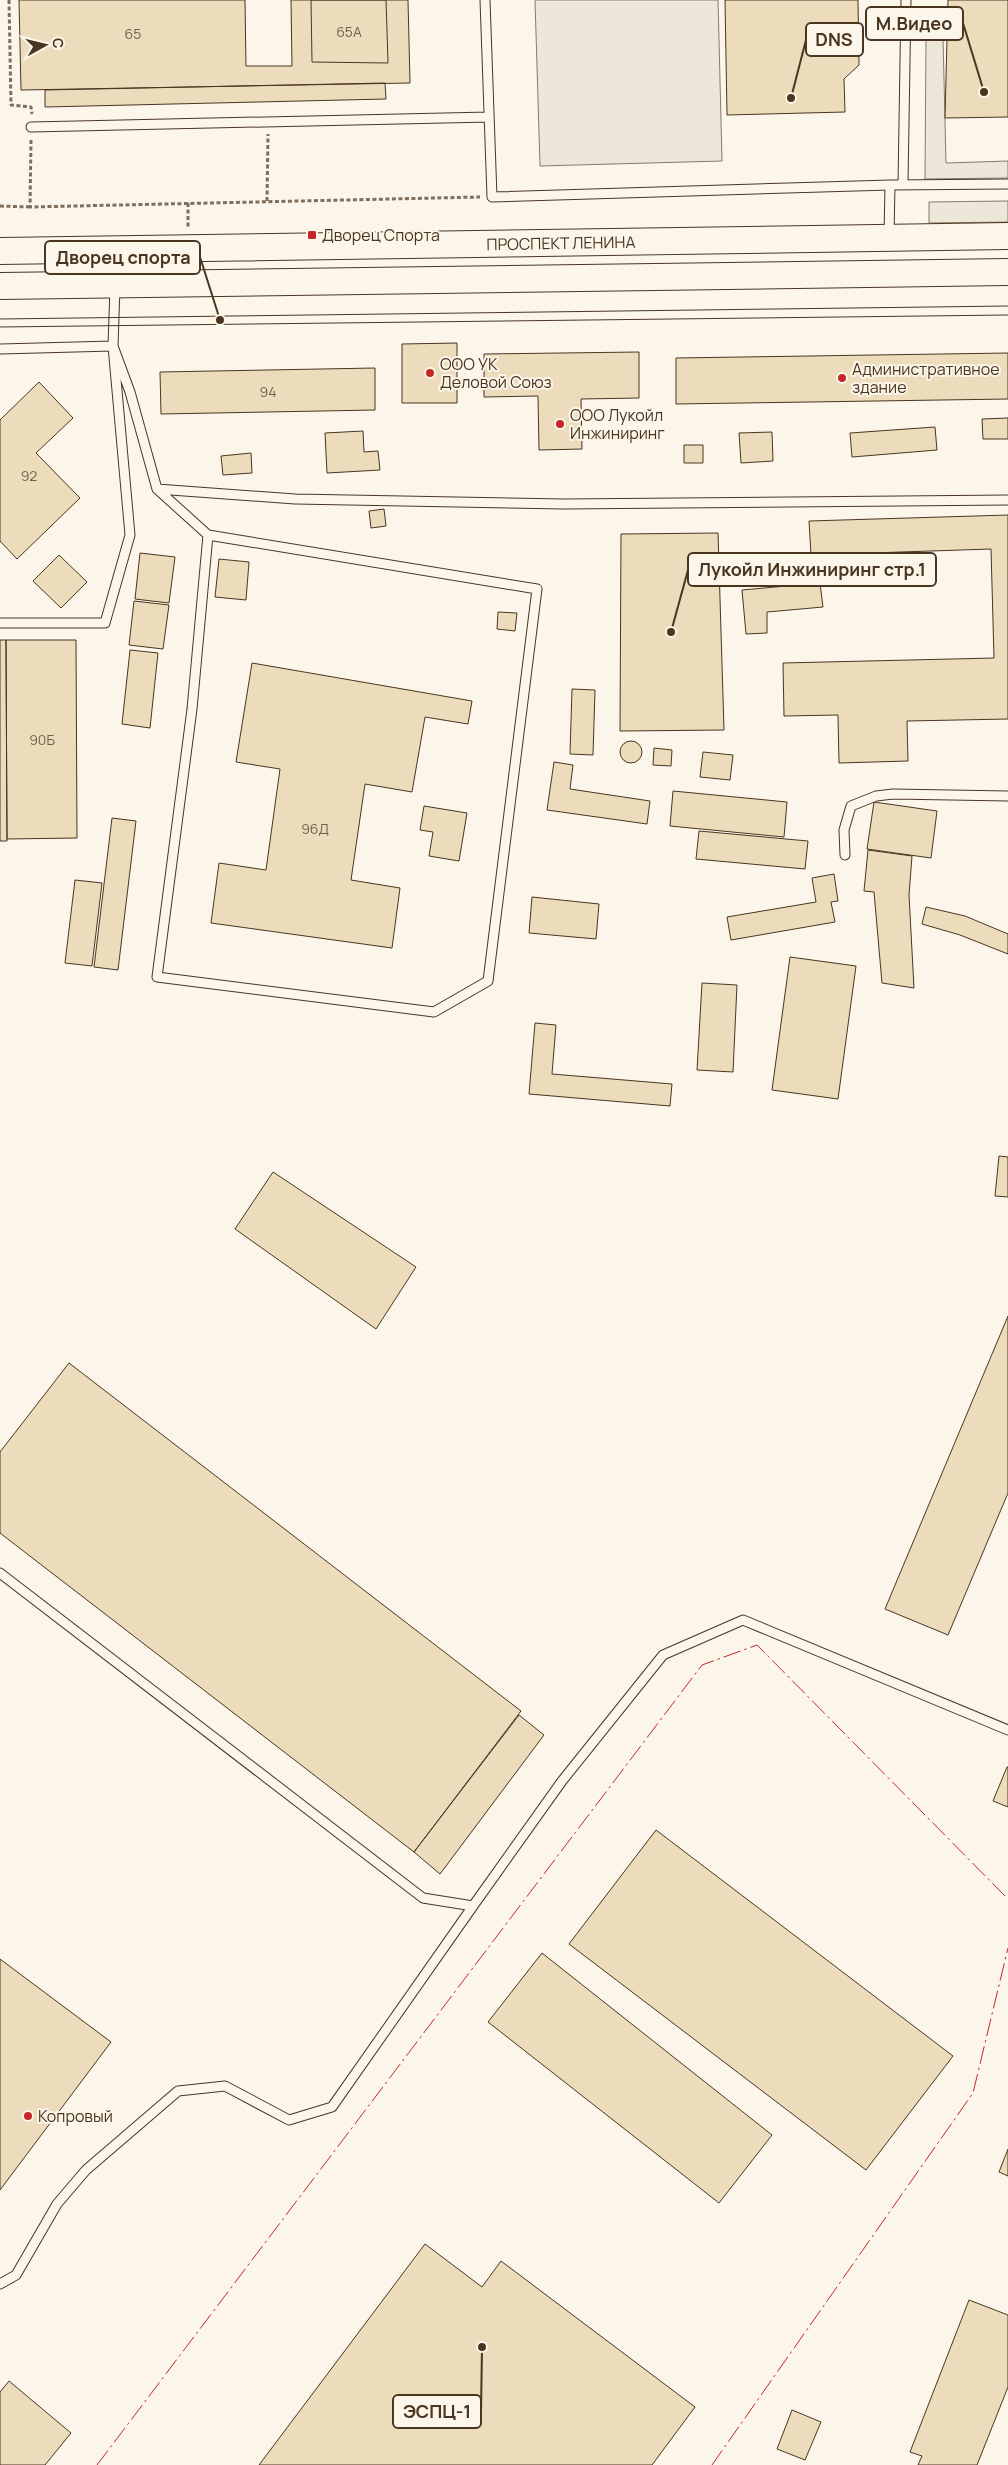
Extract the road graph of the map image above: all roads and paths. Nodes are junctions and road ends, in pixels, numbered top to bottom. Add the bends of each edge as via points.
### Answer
1 (10, 0) edge
2 (485, 0) edge
3 (906, 0) edge
4 (489, 117) junction
5 (268, 121) junction
6 (31, 128) junction
7 (902, 184) junction
8 (1008, 184) edge
9 (890, 185) junction
10 (492, 197) junction
11 (267, 201) junction
12 (0, 206) edge
13 (30, 207) junction
14 (1008, 236) edge
15 (889, 237) junction
16 (114, 249) junction
17 (0, 251) edge
18 (1008, 272) edge
19 (115, 285) junction
20 (0, 286) edge
21 (113, 346) junction
22 (0, 349) edge
23 (156, 489) junction
24 (1008, 500) edge
25 (208, 535) junction
26 (0, 623) edge
27 (1008, 796) edge
28 (846, 854) dead end
29 (0, 1573) edge
30 (1008, 1730) edge
31 (473, 1906) junction
32 (0, 2284) edge

1 - 6 path via 11,104 32,107
2 - 4 lane
3 - 7 lane
4 - 5 lane
4 - 10 lane
5 - 6 lane
5 - 11 path
6 - 13 path
7 - 8 lane
7 - 9 lane
9 - 10 lane
9 - 15 lane
10 - 11 path
11 - 13 path
12 - 13 path
14 - 15 main road, ПРОСПЕКТ ЛЕНИНА
15 - 16 main road, ПРОСПЕКТ ЛЕНИНА
16 - 17 main road, ПРОСПЕКТ ЛЕНИНА
16 - 19 main road
18 - 19 main road
19 - 20 main road
19 - 21 lane
21 - 22 lane
21 - 23 lane via 130,392
21 - 26 lane via 130,535 105,622
23 - 24 lane via 296,499 564,504
23 - 25 lane
25 - 25 lane via 192,709 157,977 434,1012 488,980 537,589
27 - 28 lane via 876,796 852,806 844,830
29 - 31 lane via 423,1898
30 - 31 lane via 743,1620 663,1655 562,1781
31 - 32 lane via 332,2107 288,2120 225,2086 178,2090 86,2170 57,2204 16,2275

